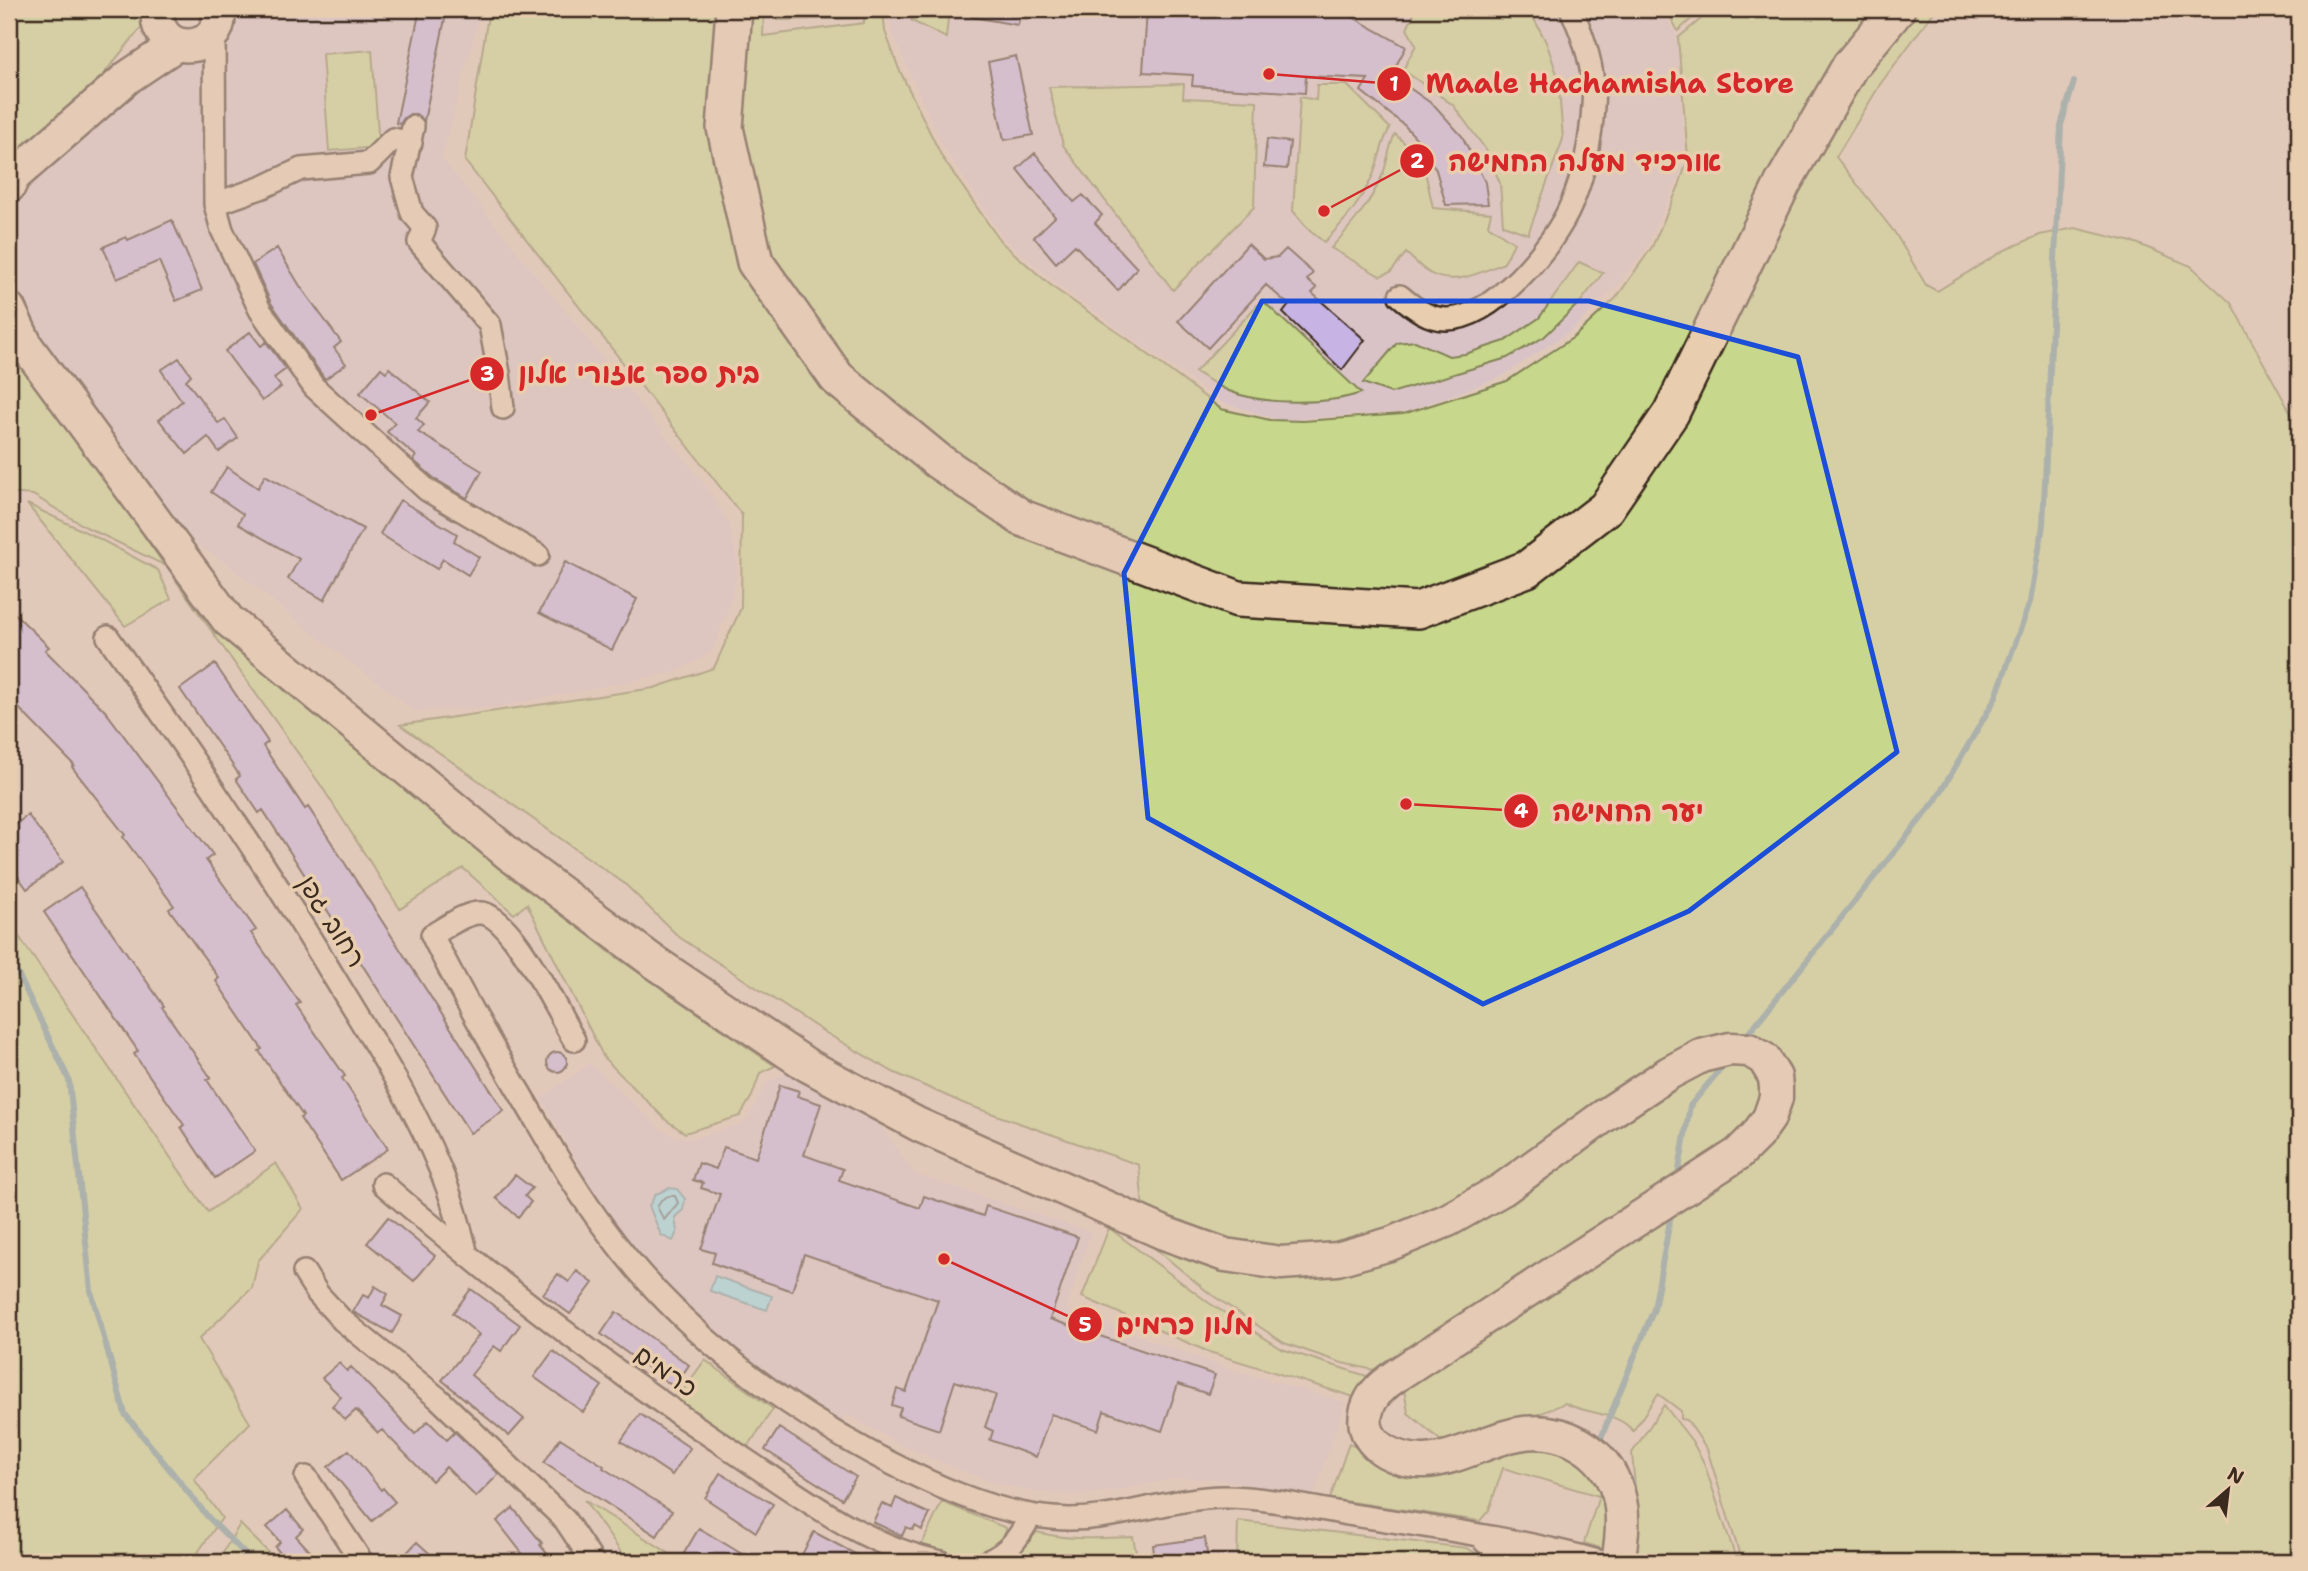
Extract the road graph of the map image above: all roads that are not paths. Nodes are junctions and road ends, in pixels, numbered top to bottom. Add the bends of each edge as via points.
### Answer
1 (734, 9) edge
2 (1571, 9) edge
3 (1897, 9) edge
4 (218, 16) edge
5 (165, 28) edge
6 (9, 186) edge
7 (215, 204) junction
8 (1400, 296) dead end
9 (9, 309) edge
10 (503, 408) dead end
11 (538, 555) dead end
12 (108, 637) dead end
13 (574, 1040) dead end
14 (383, 1184) dead end
15 (467, 1255) junction
16 (304, 1272) dead end
17 (306, 1477) dead end
18 (1031, 1515) junction
19 (1472, 1533) junction
20 (356, 1560) edge
21 (593, 1562) edge
22 (942, 1562) edge
23 (986, 1562) edge
24 (1525, 1562) edge
25 (1602, 1562) edge
26 (1618, 1562) edge

1 - 3 main road via 725,128 755,262 837,378 938,461 1022,518 1238,599 1418,610 1527,569 1606,508 1671,413 1783,183 1850,66
2 - 8 street via 1590,64 1594,103 1581,174 1572,205 1559,227 1527,270 1482,308 1447,319 1430,316
4 - 5 main road via 207,40 198,45 187,46
4 - 7 street
5 - 6 main road via 128,77 14,176
7 - 10 street via 302,169 369,163 393,139 412,135 402,177 412,213 425,228 419,242 490,325
7 - 11 street via 222,230 260,310 314,387 427,490
9 - 26 main road via 27,347 228,620 510,855 650,960 807,1065 919,1125 1164,1233 1225,1255 1281,1262 1337,1259 1390,1244 1448,1220 1503,1189 1629,1098 1692,1060 1730,1049 1749,1050 1764,1059 1775,1077 1776,1098 1764,1127 1744,1149 1398,1374 1371,1399 1366,1413 1370,1437 1384,1451 1406,1460 1447,1458 1517,1434 1538,1432 1581,1444 1602,1461 1619,1494
12 - 15 street, רחוב גפן via 233,816 389,1068 441,1169
13 - 18 street via 518,943 495,918 474,913 432,935 576,1188 622,1253 678,1313 762,1384 844,1438 954,1492
14 - 15 street, כרמים
15 - 22 street, כרמים via 621,1374 797,1494 877,1540
16 - 21 street via 342,1320 439,1399 565,1520
17 - 20 street
18 - 19 street via 1097,1518 1233,1497
18 - 23 street via 1008,1550
19 - 24 street
19 - 25 street

